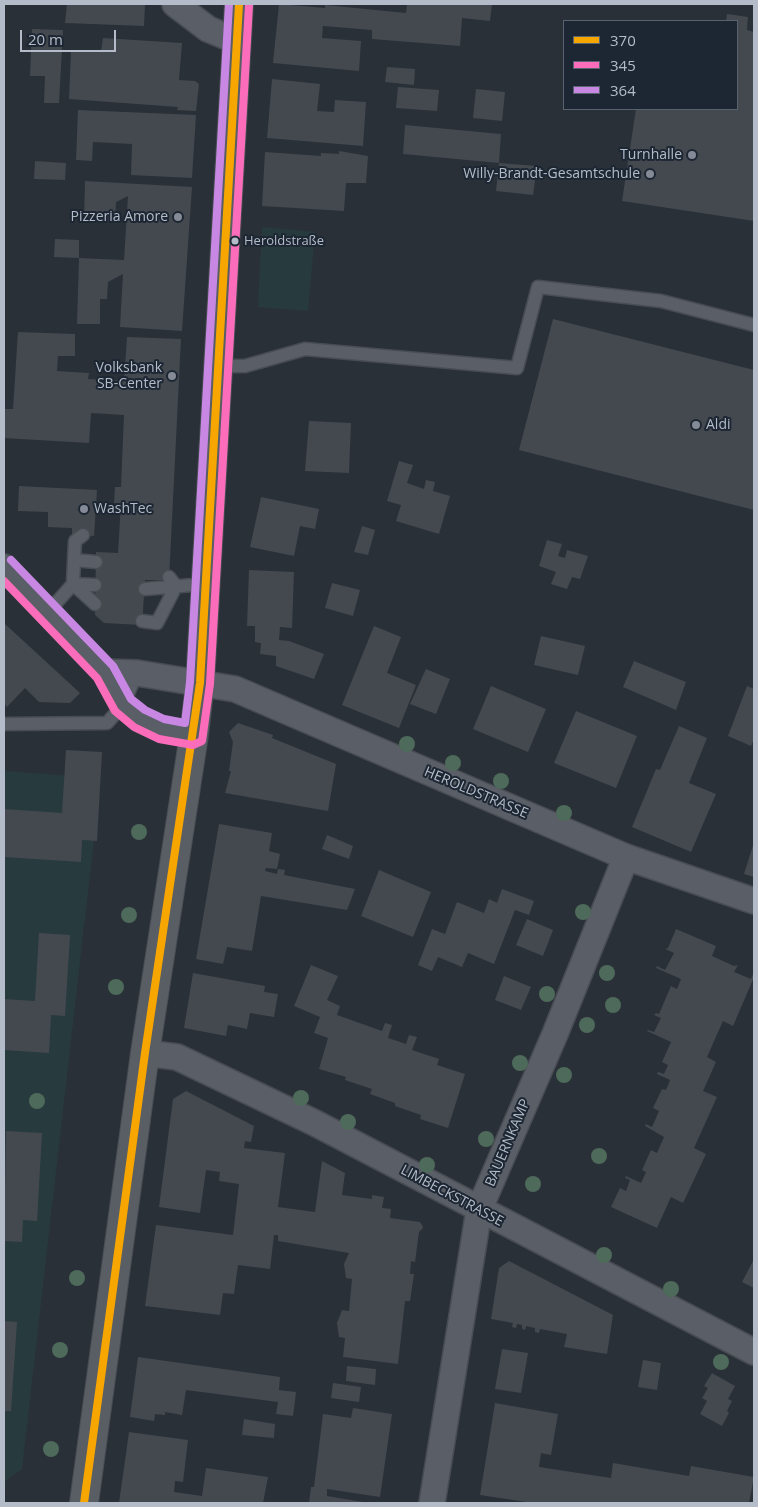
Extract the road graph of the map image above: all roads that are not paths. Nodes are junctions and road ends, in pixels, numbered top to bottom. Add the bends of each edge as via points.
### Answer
1 (175, 4) edge
2 (239, 4) edge
3 (237, 41) junction
4 (754, 325) edge
5 (218, 366) junction
6 (83, 535) dead end
7 (74, 560) junction
8 (96, 562) dead end
9 (4, 567) edge
10 (173, 581) junction
11 (73, 584) junction
12 (205, 584) junction
13 (95, 585) dead end
14 (145, 589) dead end
15 (95, 604) dead end
16 (48, 612) junction
17 (142, 622) dead end
18 (104, 672) junction
19 (137, 673) junction
20 (200, 683) junction
21 (123, 705) junction
22 (4, 724) edge
23 (194, 735) junction
24 (626, 857) junction
25 (754, 901) edge
26 (146, 1053) junction
27 (479, 1210) junction
28 (754, 1352) edge
29 (84, 1503) edge
30 (432, 1503) edge

1 - 3 street via 208,28
2 - 3 main road
3 - 5 main road
4 - 5 lane via 661,301 538,287 517,368 305,349 245,366
5 - 12 main road
6 - 7 lane via 75,541
7 - 8 lane
7 - 11 lane
9 - 16 street
10 - 12 lane
10 - 14 lane
10 - 17 lane via 157,623
11 - 13 lane
11 - 15 lane
11 - 16 lane
12 - 20 main road
16 - 18 street
18 - 19 street, HEROLDSTRASSE
18 - 21 street
19 - 20 street, HEROLDSTRASSE
19 - 21 lane
20 - 23 main road
20 - 24 street, HEROLDSTRASSE via 235,689
21 - 22 lane via 107,723
21 - 23 street via 140,719 161,729
23 - 26 main road
24 - 25 street, HEROLDSTRASSE
24 - 27 street, BAUERNKAMP via 556,1034
26 - 27 street, LIMBECKSTRASSE via 177,1057 315,1123
26 - 29 main road
27 - 28 street, LIMBECKSTRASSE
27 - 30 street, BAUERNKAMP

